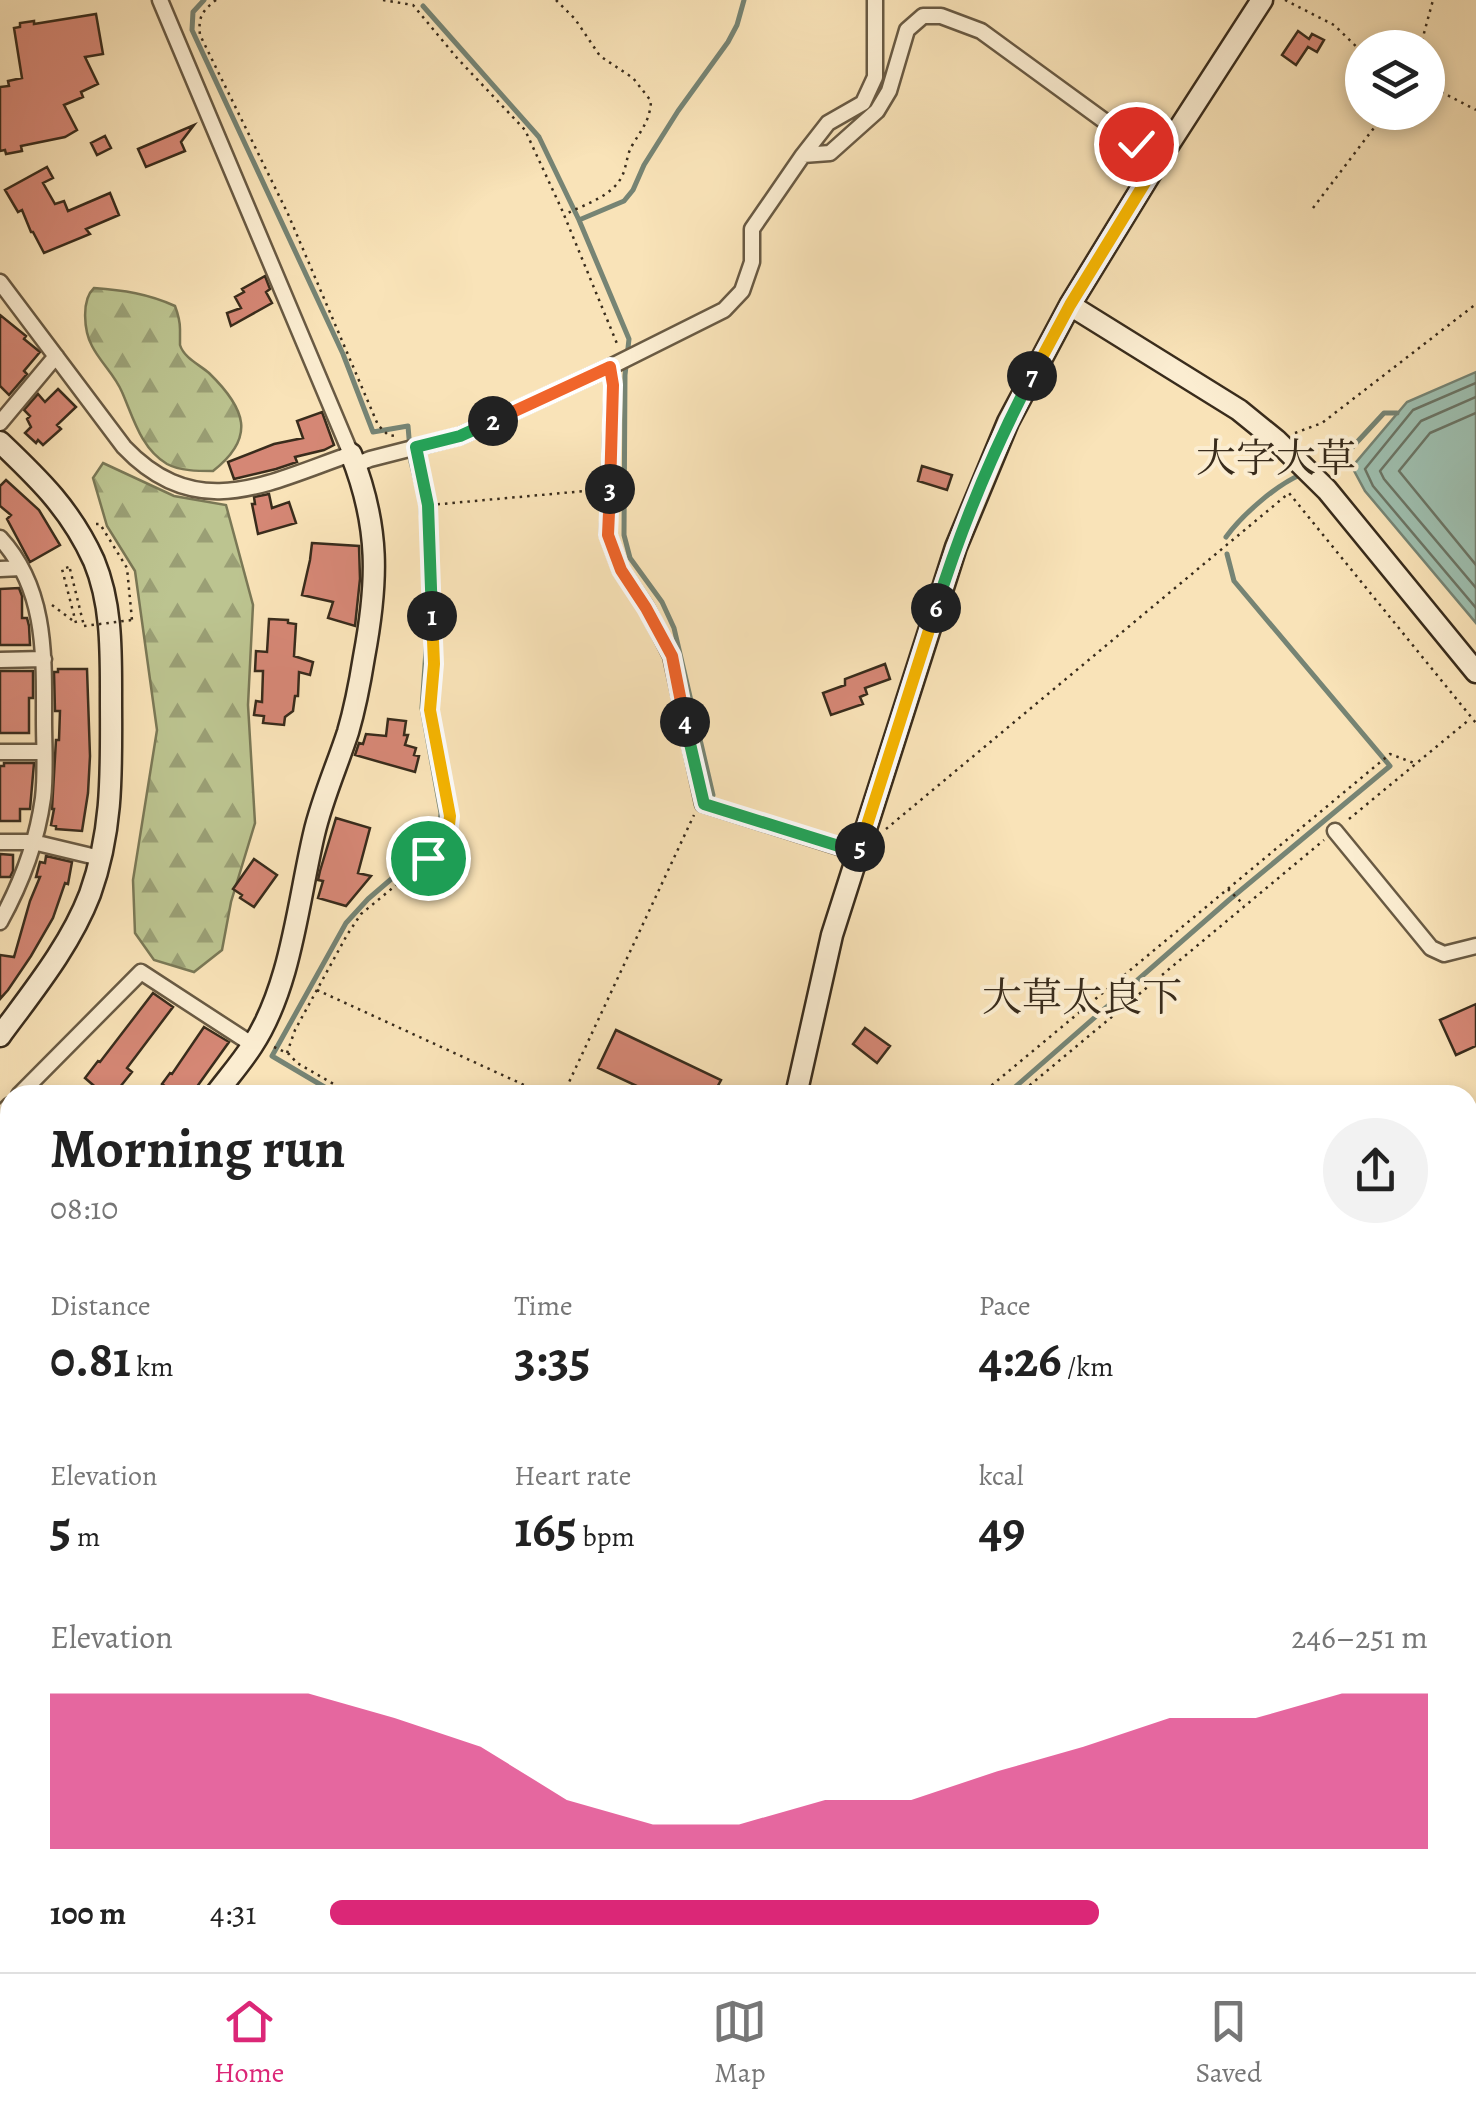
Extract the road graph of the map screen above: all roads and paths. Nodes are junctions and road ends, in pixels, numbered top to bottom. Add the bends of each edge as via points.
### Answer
1 (160, 0) edge
2 (216, 0) edge
3 (384, 0) edge
4 (414, 0) edge
5 (556, 0) edge
6 (875, 0) edge
7 (1262, 0) edge
8 (1285, 0) edge
9 (1433, 0) edge
10 (410, 4) junction
11 (1425, 30) edge
12 (1345, 36) edge
13 (1445, 94) edge
14 (1476, 110) edge
15 (1372, 130) edge
16 (803, 154) junction
17 (1160, 158) junction
18 (1313, 208) dead end
19 (564, 215) junction
20 (0, 282) edge
21 (1476, 304) edge
22 (1070, 305) junction
23 (56, 356) junction
24 (616, 364) junction
25 (0, 423) edge
26 (0, 442) edge
27 (424, 446) junction
28 (1283, 447) junction
29 (353, 460) junction
30 (600, 490) dead end
31 (428, 505) junction
32 (94, 524) dead end
33 (0, 538) edge
34 (22, 568) junction
35 (0, 569) edge
36 (37, 606) junction
37 (92, 622) dead end
38 (76, 623) junction
39 (44, 659) junction
40 (0, 660) edge
41 (1476, 672) edge
42 (1471, 718) junction
43 (1476, 723) edge
44 (0, 752) edge
45 (44, 752) junction
46 (1416, 764) junction
47 (704, 804) junction
48 (888, 828) dead end
49 (1334, 831) junction
50 (0, 842) edge
51 (33, 842) junction
52 (858, 852) junction
53 (100, 858) junction
54 (1229, 890) junction
55 (1243, 904) junction
56 (0, 922) edge
57 (1476, 946) edge
58 (316, 990) junction
59 (0, 1036) edge
60 (261, 1044) junction
61 (285, 1052) junction
62 (30, 1085) edge
63 (224, 1085) edge
64 (336, 1085) edge
65 (524, 1085) edge
66 (569, 1085) edge
67 (798, 1085) edge
68 (992, 1085) edge
69 (1030, 1085) edge

1 - 29 street
2 - 27 path via 202,12 200,35 288,214 378,424 388,436 425,436
3 - 10 path
4 - 10 path
5 - 19 path via 600,56 633,78 651,101 622,178 608,193
6 - 16 street via 875,76 863,103 828,123
7 - 17 street
8 - 12 path
9 - 11 path
10 - 19 path via 524,130
13 - 14 path
15 - 18 path
16 - 17 street via 830,153 877,112 907,30 923,16 942,16 982,31
16 - 24 street via 752,229 752,262 742,291 724,310
17 - 22 street
19 - 24 path via 616,340
20 - 23 street
21 - 28 path
22 - 28 street via 1240,410
22 - 52 street via 1008,422 956,547
23 - 25 street
23 - 29 street via 142,465 185,487 240,490
24 - 27 street
24 - 47 street via 608,535 672,656
26 - 53 street via 49,488 101,580 110,639 112,783
27 - 29 street
27 - 31 path
28 - 41 street via 1327,490
29 - 60 street via 375,554 369,631 349,728 314,830 295,928
30 - 31 path
31 - 58 path via 430,710 448,834 361,914
32 - 38 path, bridge via 126,568 132,620 84,626 70,567 62,569
33 - 34 street
34 - 35 street
34 - 36 street
36 - 38 path via 49,603
36 - 39 street
37 - 38 path
39 - 40 street
39 - 45 street
42 - 43 path
42 - 46 path
42 - 48 path via 1289,493
44 - 45 street
45 - 51 street
46 - 49 path
46 - 54 path via 1390,754
47 - 52 street
47 - 66 path
49 - 55 path
49 - 57 street via 1431,948 1444,954
50 - 51 street
51 - 53 street
51 - 56 street
52 - 67 street
53 - 59 street via 59,954
54 - 55 path
54 - 68 path
55 - 69 path
58 - 61 path
58 - 65 path
60 - 61 path
60 - 62 street via 141,972
60 - 63 street
61 - 64 path

